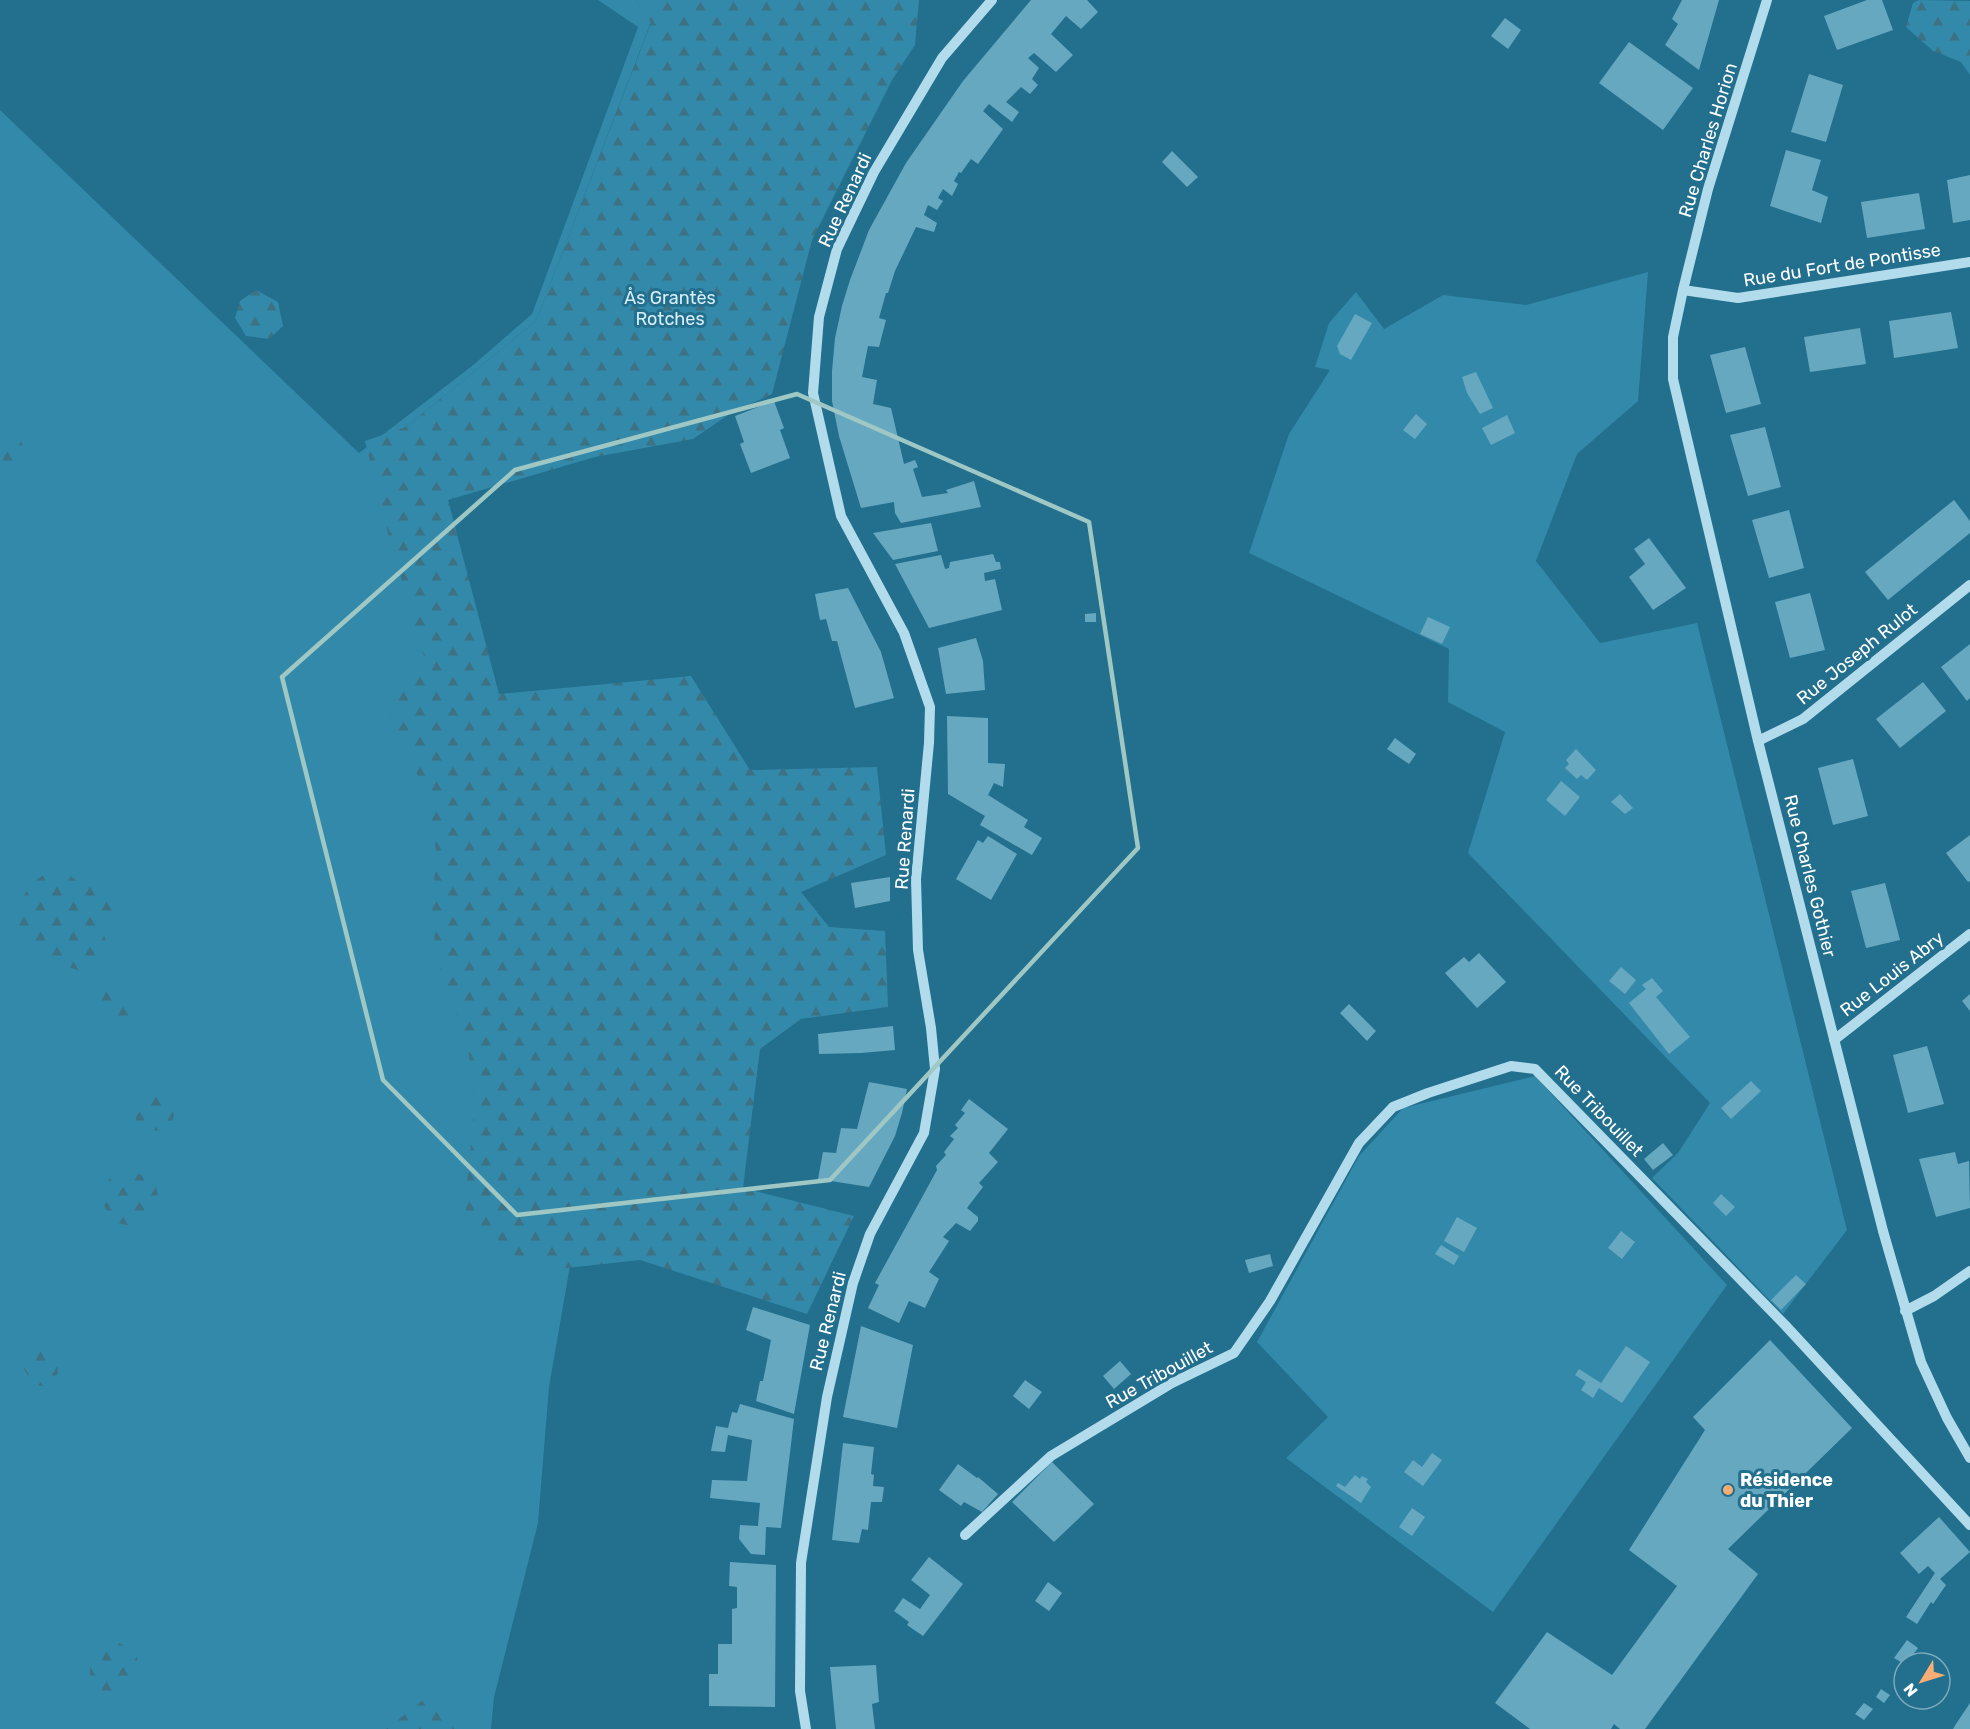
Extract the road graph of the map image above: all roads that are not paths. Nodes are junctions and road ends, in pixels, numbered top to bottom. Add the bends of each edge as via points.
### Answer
1 (992, 0) edge
2 (1767, 0) edge
3 (1970, 262) edge
4 (1683, 290) junction
5 (1970, 585) edge
6 (1758, 741) junction
7 (1970, 934) edge
8 (1834, 1040) junction
9 (1970, 1271) edge
10 (1905, 1311) junction
11 (1970, 1458) edge
12 (1970, 1525) edge
13 (965, 1534) dead end
14 (806, 1729) edge

1 - 14 street, Rue Renardi via 942,58 874,172 837,249 819,317 813,393 841,516 904,633 930,707 916,891 918,950 935,1069 924,1133 870,1234 853,1283 827,1397 801,1563 800,1691
2 - 4 street, Rue Charles Horion via 1708,189
3 - 4 street, Rue du Fort de Pontisse via 1738,298
4 - 6 street, Rue Charles Gothier via 1673,337 1673,379
5 - 6 street, Rue Joseph Rulot via 1803,719
6 - 8 street, Rue Charles Gothier
7 - 8 street, Rue Louis Abry
8 - 10 street, Rue Charles Gothier
9 - 10 street
10 - 11 street, Rue Charles Gothier via 1921,1362
12 - 13 street, Rue Tribouillet via 1785,1325 1535,1069 1511,1066 1393,1107 1359,1143 1270,1301 1234,1353 1172,1383 1051,1456

